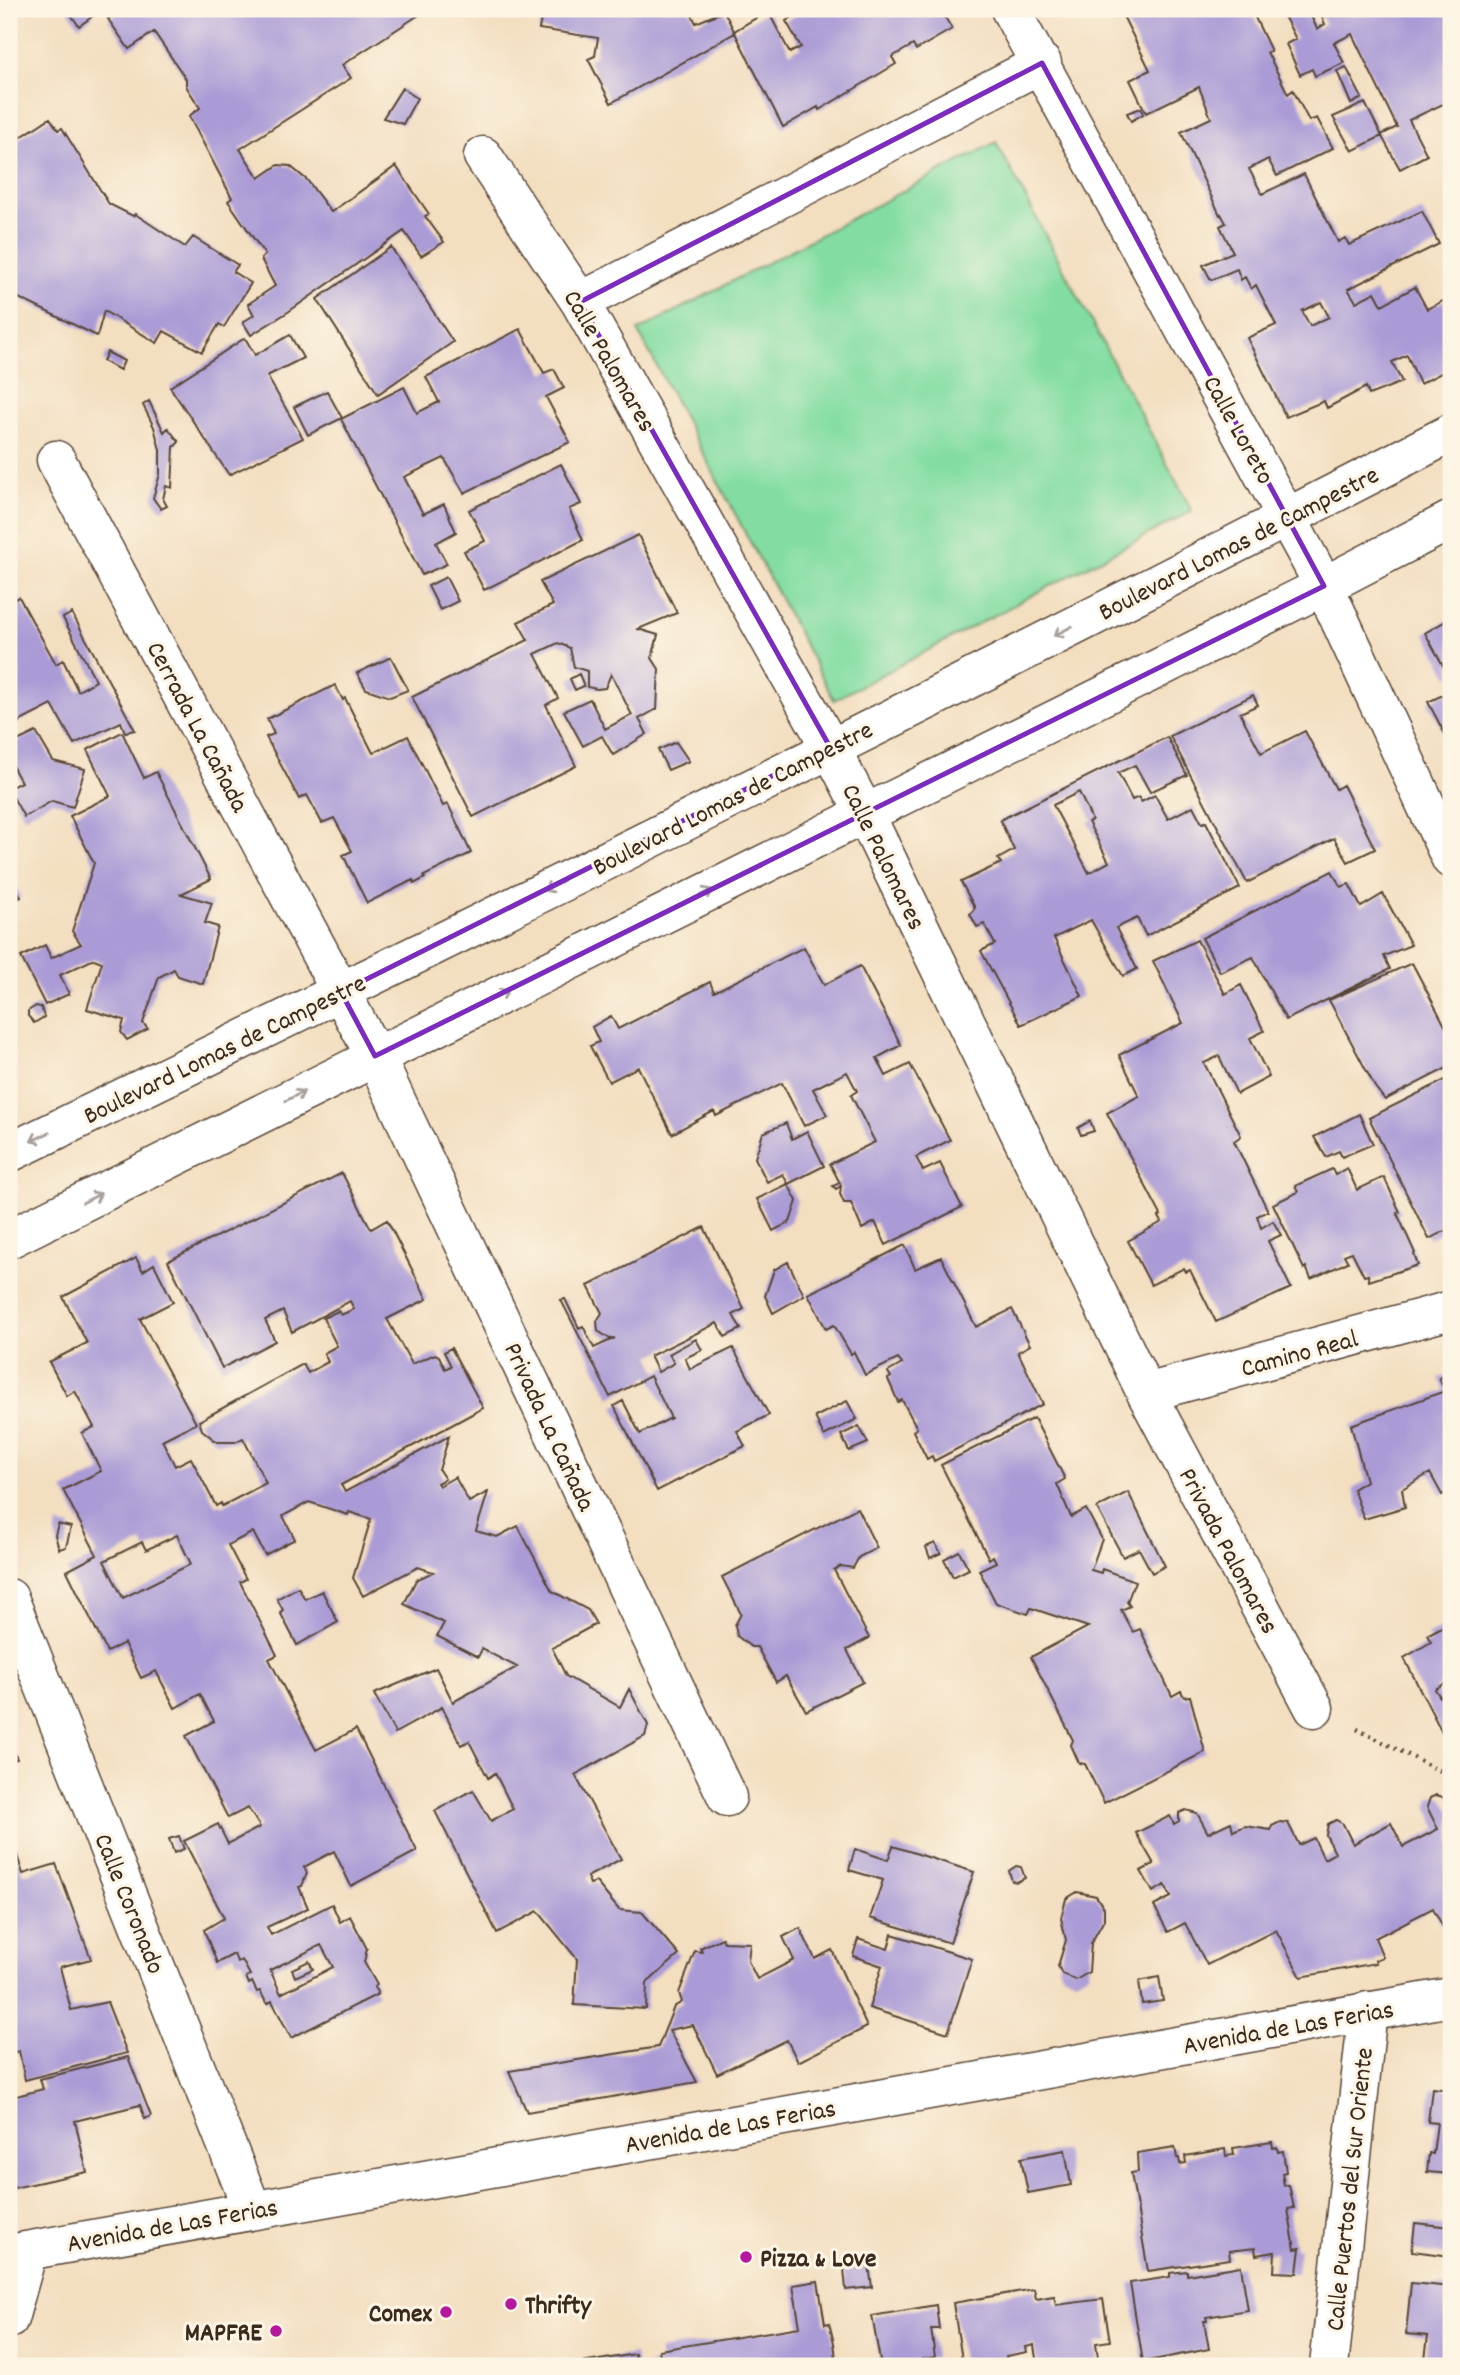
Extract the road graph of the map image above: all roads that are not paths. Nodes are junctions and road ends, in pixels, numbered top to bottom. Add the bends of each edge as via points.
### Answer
1 (1010, 9) edge
2 (1042, 63) junction
3 (483, 156) dead end
4 (580, 302) junction
5 (1451, 433) edge
6 (56, 460) dead end
7 (1289, 518) junction
8 (1451, 520) edge
9 (1324, 586) junction
10 (830, 747) junction
11 (865, 814) junction
12 (1451, 859) edge
13 (341, 992) junction
14 (375, 1056) junction
15 (9, 1153) edge
16 (9, 1239) edge
17 (1451, 1310) edge
18 (1146, 1393) junction
19 (9, 1598) edge
20 (1314, 1707) road end
21 (727, 1797) dead end
22 (1451, 1997) edge
23 (1367, 2011) junction
24 (252, 2209) junction
25 (18, 2252) edge
26 (9, 2319) edge
27 (1329, 2366) edge

1 - 2 street, Calle Loreto
2 - 4 street
2 - 7 street, Calle Loreto
3 - 4 street, Calle Palomares
4 - 10 street, Calle Palomares
5 - 7 street, Boulevard Lomas de Campestre
6 - 13 street, Cerrada La Cañada
7 - 9 street, Calle Loreto
7 -> 10 street, Boulevard Lomas de Campestre
8 - 9 street
9 - 11 street
9 - 12 street, Calle Loreto
10 - 11 street, Calle Palomares
10 -> 13 street, Boulevard Lomas de Campestre
14 -> 11 street
11 - 18 street, Calle Palomares
13 - 14 street, Cerrada La Cañada
13 -> 15 street, Boulevard Lomas de Campestre
16 -> 14 street
14 - 21 street, Privada La Cañada
17 - 18 street, Camino Real
18 - 20 street, Privada Palomares
19 - 24 street, Calle Coronado
22 - 23 street, Avenida de Las Ferias
23 - 24 street, Avenida de Las Ferias
23 - 27 street, Calle Puertos del Sur Oriente
24 - 25 street, Avenida de Las Ferias
25 - 26 street

